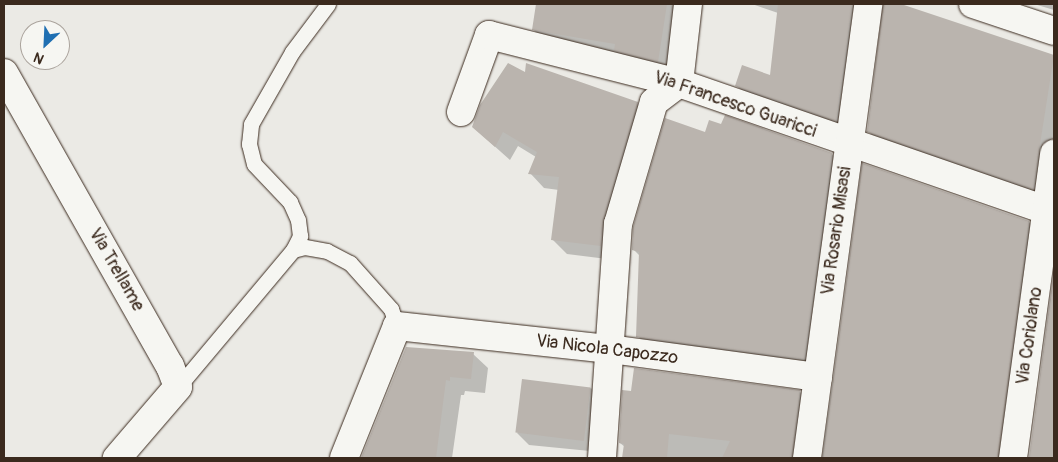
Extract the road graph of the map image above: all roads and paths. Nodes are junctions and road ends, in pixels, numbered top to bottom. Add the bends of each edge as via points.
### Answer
1 (328, 4) edge
2 (688, 4) edge
3 (868, 4) edge
4 (973, 4) edge
5 (1054, 31) edge
6 (4, 73) edge
7 (679, 83) junction
8 (461, 112) dead end
9 (848, 144) junction
10 (1054, 154) edge
11 (1051, 212) edge
12 (293, 250) junction
13 (397, 326) junction
14 (610, 349) junction
15 (818, 377) junction
16 (178, 387) junction
17 (117, 458) edge
18 (344, 458) edge
19 (602, 458) edge
20 (807, 458) edge
21 (1012, 458) edge

1 - 12 lane via 292,52 251,124 249,144 254,164 290,202 298,220 300,236
2 - 7 street
3 - 9 street, Via Rosario Misasi
4 - 5 street
6 - 16 street, Via Trellame via 170,366
7 - 8 street, Via Francesco Guaricci via 489,35
7 - 9 street, Via Francesco Guaricci
7 - 14 street via 654,102 618,224
9 - 11 street, Via Francesco Guaricci
9 - 15 street, Via Rosario Misasi
10 - 11 street, Via Coriolano
11 - 21 street, Via Coriolano
12 - 13 lane via 305,247 327,251 350,263 391,309
12 - 16 lane
13 - 14 street, Via Nicola Capozzo
13 - 18 street
14 - 15 street, Via Nicola Capozzo
14 - 19 street
15 - 20 street, Via Rosario Misasi
16 - 17 street

